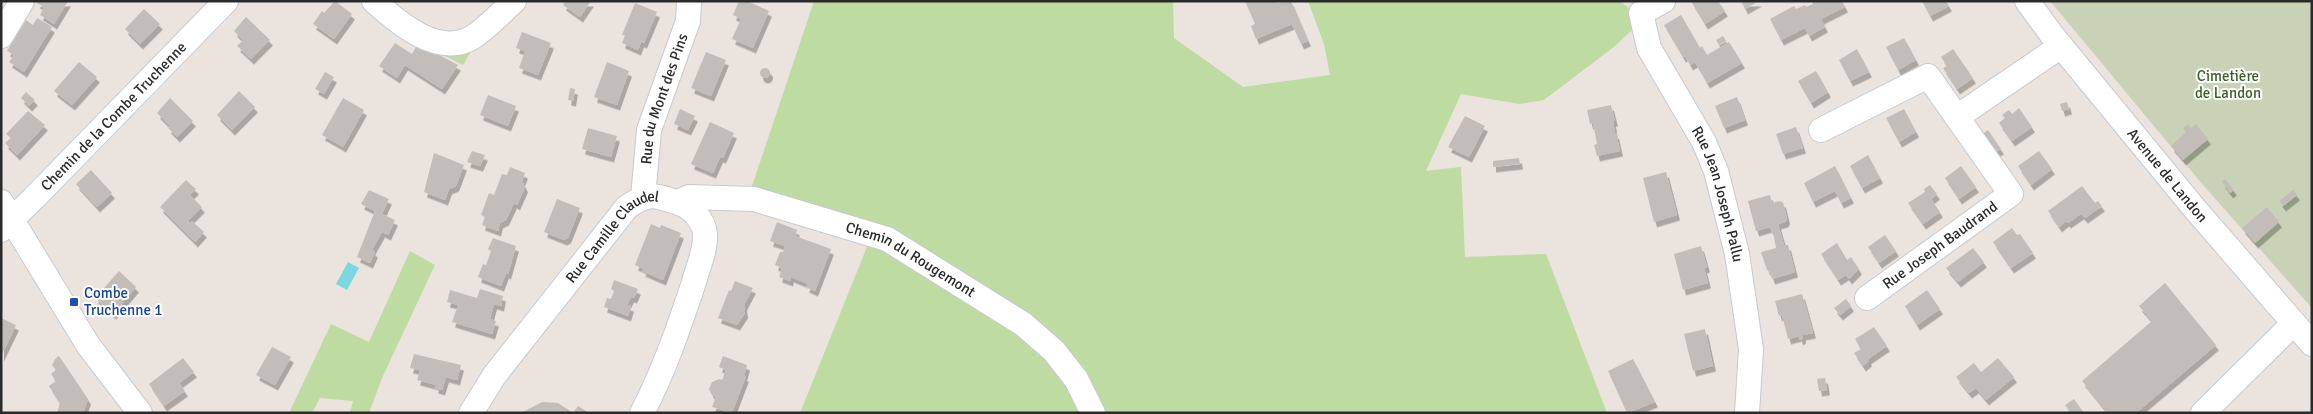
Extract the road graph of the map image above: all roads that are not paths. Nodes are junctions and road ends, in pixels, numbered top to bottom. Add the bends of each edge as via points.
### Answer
1 (22, 1) edge
2 (226, 1) edge
3 (374, 1) edge
4 (514, 1) edge
5 (689, 1) edge
6 (1663, 1) edge
7 (2027, 1) edge
8 (1633, 7) edge
9 (1, 36) edge
10 (2061, 46) junction
11 (1957, 117) junction
12 (1821, 130) dead end
13 (643, 196) junction
14 (678, 202) junction
15 (5, 217) edge
16 (1866, 298) dead end
17 (2294, 324) junction
18 (2312, 344) edge
19 (140, 413) edge
20 (471, 413) edge
21 (642, 413) edge
22 (1093, 413) edge
23 (1746, 413) edge
24 (2203, 413) edge

1 - 9 street
2 - 15 street, Chemin de la Combe Truchenne
3 - 4 street via 399,21 433,42 443,44 473,36
5 - 13 street, Rue du Mont des Pins via 688,20 653,113
6 - 8 street, Rue Jean Joseph Pallu
7 - 10 street, Avenue de Landon
8 - 23 street, Rue Jean Joseph Pallu via 1649,48 1704,142 1716,171 1737,254 1751,349
10 - 11 street
10 - 17 street, Avenue de Landon
11 - 12 street, Rue Joseph Baudrand via 1928,76
11 - 16 street, Rue Joseph Baudrand via 2011,194
13 - 14 street, Rue Camille Claudel
13 - 20 street, Rue Camille Claudel via 627,207 494,376
14 - 21 street, Rue Camille Claudel via 696,214 702,224 704,249 676,339
14 - 22 street, Chemin du Rougemont via 690,198 754,198 887,239 1029,329 1060,358 1076,379
15 - 19 street via 88,345
17 - 18 street, Avenue de Landon
17 - 24 street

